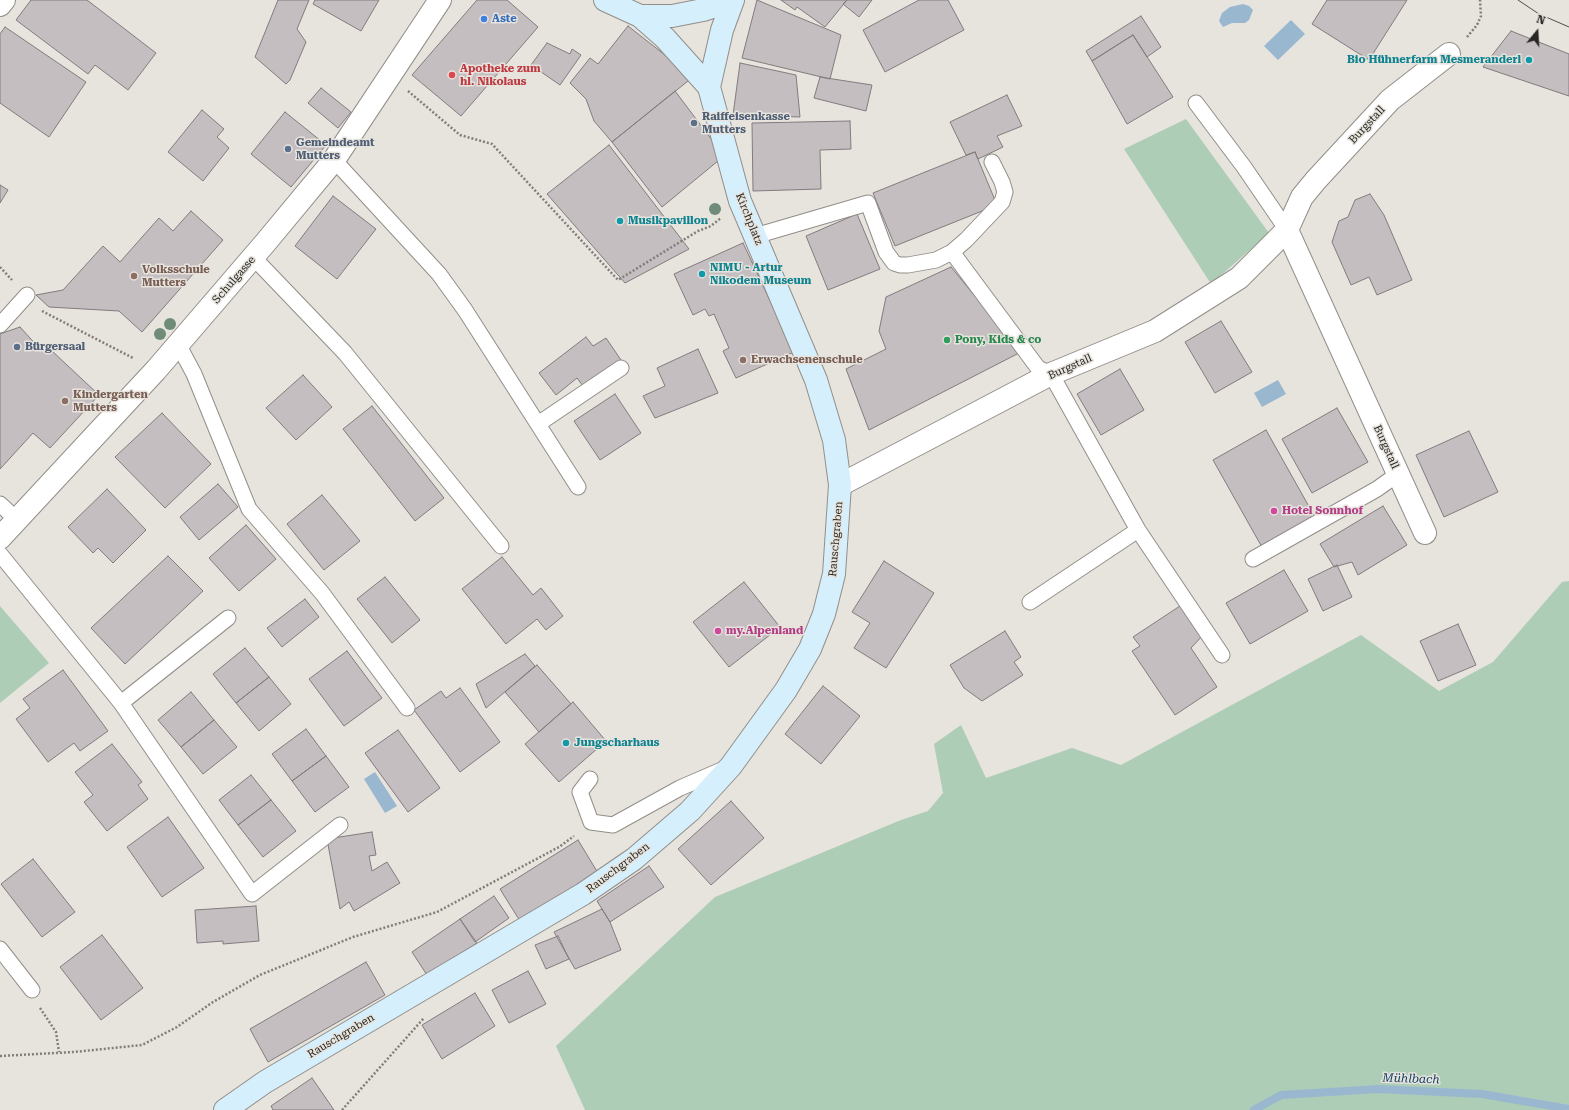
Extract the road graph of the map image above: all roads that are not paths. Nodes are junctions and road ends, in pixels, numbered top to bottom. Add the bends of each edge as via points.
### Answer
1 (4, 0) edge
2 (440, 0) edge
3 (605, 0) edge
4 (733, 0) edge
5 (0, 5) edge
6 (640, 16) junction
7 (1449, 54) road end
8 (710, 87) junction
9 (1196, 103) dead end
10 (334, 160) junction
11 (992, 162) dead end
12 (1287, 230) junction
13 (755, 236) junction
14 (952, 252) junction
15 (253, 257) junction
16 (27, 296) road end
17 (0, 325) edge
18 (178, 344) junction
19 (621, 368) dead end
20 (1051, 374) junction
21 (538, 424) junction
22 (1398, 474) junction
23 (840, 485) junction
24 (578, 487) dead end
25 (0, 504) edge
26 (17, 520) junction
27 (1138, 530) junction
28 (1425, 533) dead end
29 (0, 538) edge
30 (501, 546) dead end
31 (0, 554) edge
32 (1253, 559) dead end
33 (1030, 602) dead end
34 (228, 618) dead end
35 (1222, 655) dead end
36 (121, 702) junction
37 (407, 708) dead end
38 (731, 766) junction
39 (590, 779) dead end
40 (340, 825) dead end
41 (0, 949) edge
42 (32, 990) road end
43 (225, 1110) edge

1 - 5 street
2 - 10 street, Schulgasse
3 - 6 street, Kirchplatz
4 - 6 street, Kirchplatz via 703,10 672,16
4 - 8 street, Kirchplatz via 722,30
6 - 8 street, Kirchplatz via 665,38
7 - 12 street, Burgstall via 1390,100 1316,180 1302,197
8 - 13 street, Kirchplatz via 740,201
9 - 12 lane
10 - 15 street, Schulgasse
10 - 21 lane via 439,274
11 - 14 lane via 1005,192 1002,202
12 - 20 street, Burgstall via 1240,278 1155,331
12 - 22 street, Burgstall
13 - 14 lane via 868,203 886,252 894,263 924,263
13 - 23 street, Kirchplatz via 816,380 834,440
14 - 20 lane via 1038,368
15 - 18 street, Schulgasse
15 - 30 lane via 345,353
16 - 17 lane
18 - 26 street, Schulgasse
18 - 37 lane via 194,374 248,509 322,593
19 - 21 lane
20 - 23 street, Burgstall
20 - 27 lane
21 - 24 lane
22 - 28 street, Burgstall
22 - 32 lane via 1377,489
23 - 38 street, Rauschgraben via 834,574 816,635 786,690
25 - 26 lane
26 - 29 street, Schulgasse
27 - 33 lane
27 - 35 lane
31 - 36 lane
34 - 36 lane
36 - 40 lane via 252,894
38 - 39 lane via 680,788 612,825 592,822 580,792
38 - 43 street, Rauschgraben via 690,811 634,859 583,894 272,1078
41 - 42 lane

